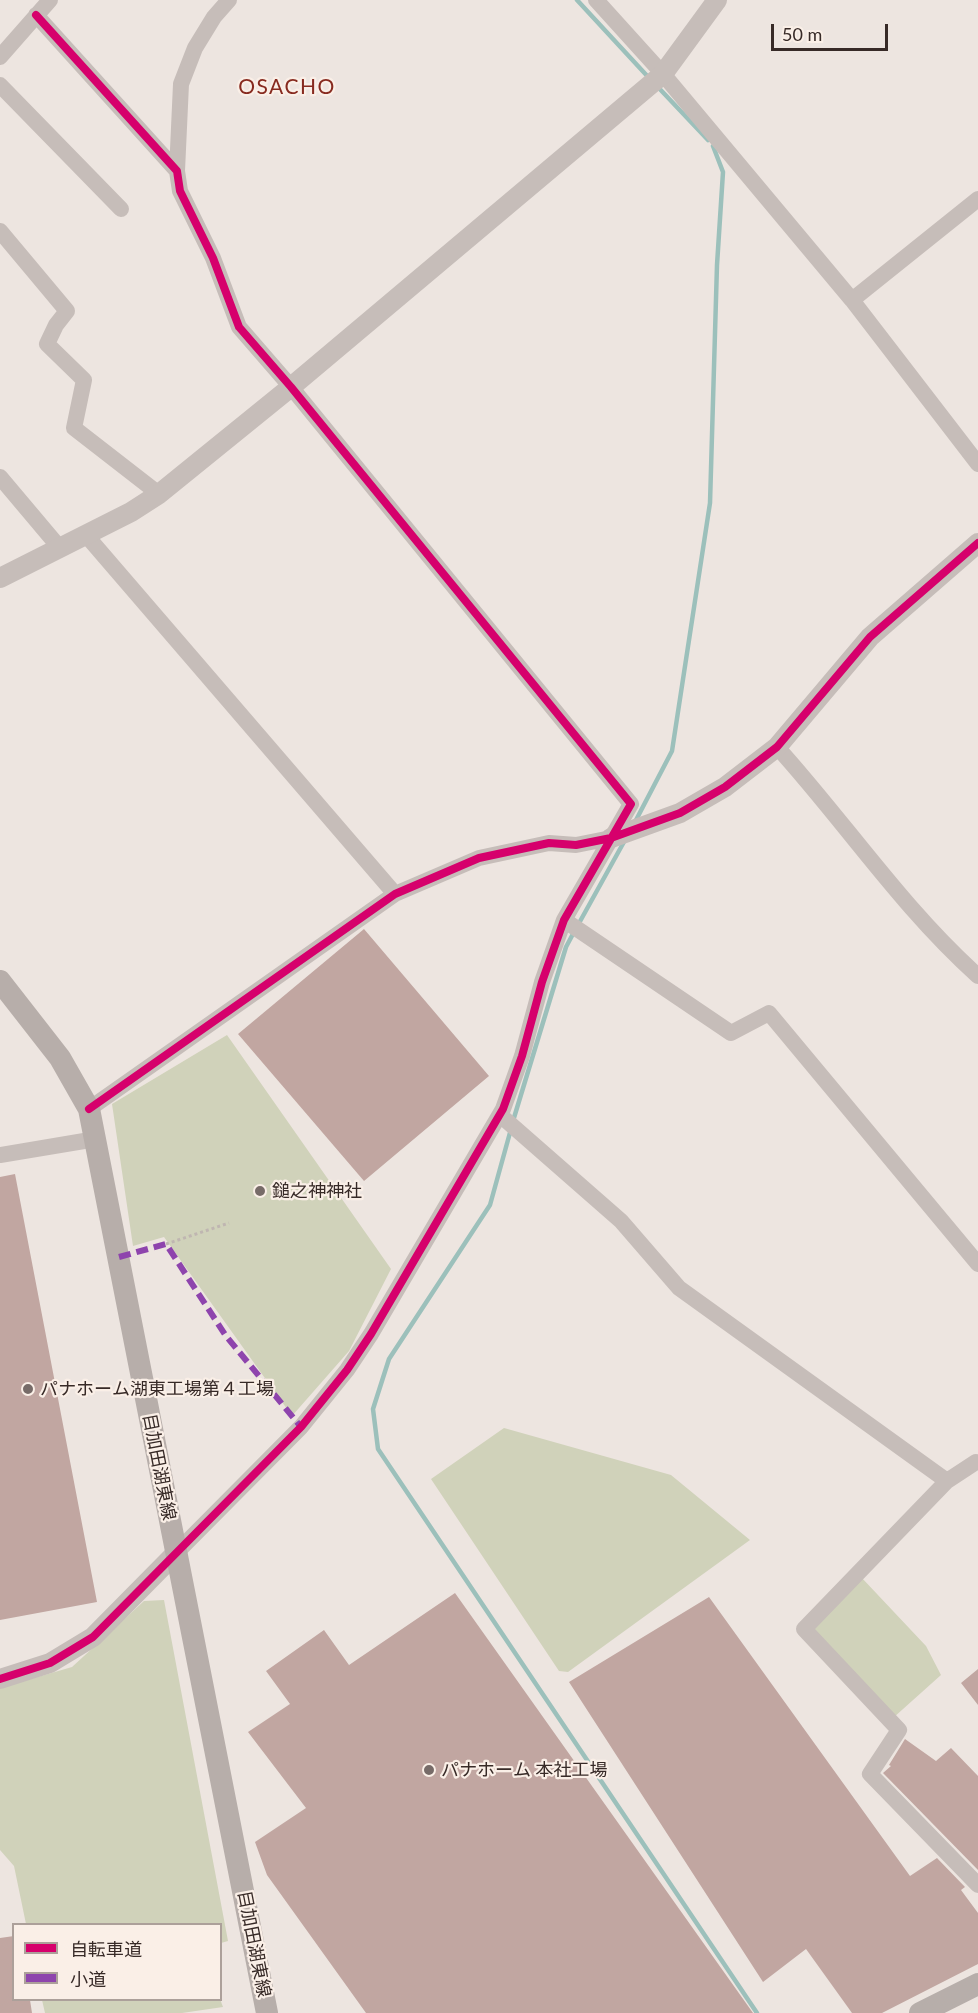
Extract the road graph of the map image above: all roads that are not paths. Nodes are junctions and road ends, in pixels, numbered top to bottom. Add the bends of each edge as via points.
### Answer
1 (50, 0) edge
2 (229, 0) edge
3 (596, 0) edge
4 (717, 0) edge
5 (36, 15) junction
6 (0, 57) edge
7 (663, 74) junction
8 (0, 85) edge
9 (177, 171) junction
10 (978, 199) edge
11 (120, 209) dead end
12 (0, 231) edge
13 (852, 300) junction
14 (291, 387) junction
15 (978, 464) edge
16 (0, 477) edge
17 (159, 494) junction
18 (86, 535) junction
19 (978, 543) edge
20 (59, 547) junction
21 (1, 575) edge
22 (777, 747) junction
23 (611, 838) junction
24 (395, 894) junction
25 (564, 920) junction
26 (978, 976) edge
27 (0, 981) edge
28 (89, 1109) junction
29 (500, 1115) junction
30 (96, 1139) junction
31 (0, 1155) edge
32 (978, 1264) edge
33 (977, 1462) edge
34 (947, 1481) junction
35 (176, 1553) junction
36 (0, 1679) edge
37 (978, 1885) edge
38 (978, 1984) edge
39 (961, 2004) edge
40 (267, 2013) edge
41 (920, 2013) edge

1 - 5 street
2 - 9 street via 195,48 181,84
3 - 7 street
4 - 7 street
5 - 6 street
5 - 9 street
7 - 13 street
7 - 14 street
8 - 11 street
9 - 14 street via 180,191 213,258 239,327
10 - 13 street
12 - 17 street via 67,311 47,344 84,380 74,428
13 - 15 street
14 - 17 street
14 - 23 street via 632,804
16 - 20 street
17 - 18 street
18 - 20 street
18 - 24 street
19 - 22 street via 870,637
20 - 21 street
22 - 23 street via 725,787 680,813
22 - 26 street via 913,910
23 - 24 street via 576,845 549,843 479,858
23 - 25 street
24 - 28 street
25 - 29 street
25 - 32 street via 731,1033 768,1013
27 - 28 main road, 目加田湖東線 via 60,1058
28 - 30 main road, 目加田湖東線
29 - 34 street via 621,1221 679,1288
29 - 35 street via 347,1370 301,1427
30 - 31 street
30 - 35 main road, 目加田湖東線
33 - 34 street
34 - 37 street via 804,1629 899,1730 870,1774
35 - 36 street via 93,1637 50,1663
35 - 40 main road, 目加田湖東線
38 - 39 main road
39 - 41 main road

